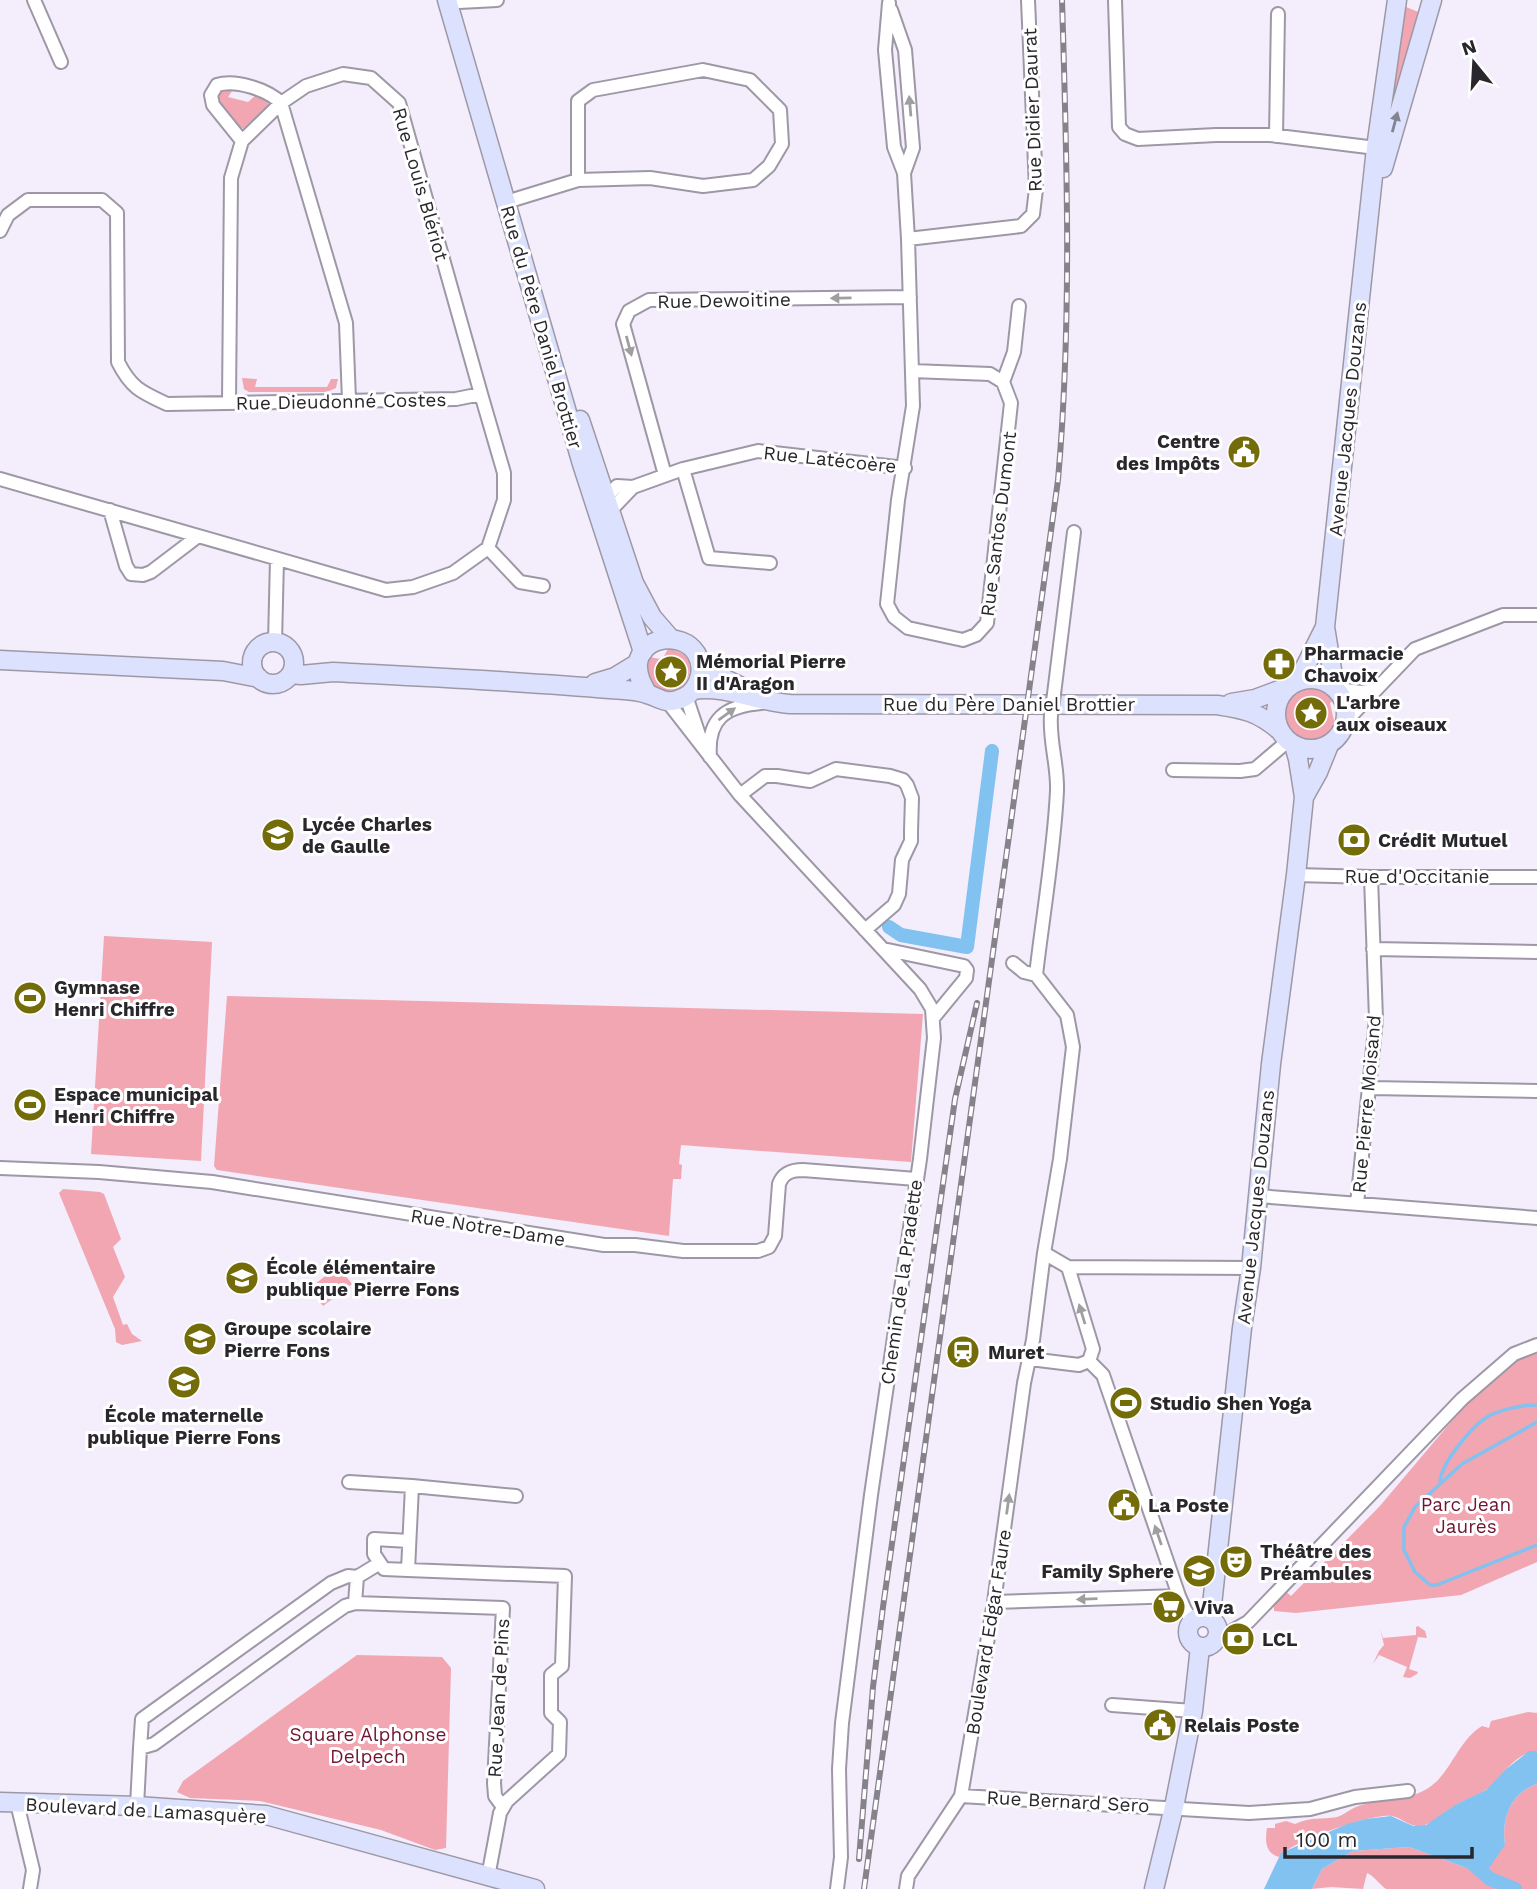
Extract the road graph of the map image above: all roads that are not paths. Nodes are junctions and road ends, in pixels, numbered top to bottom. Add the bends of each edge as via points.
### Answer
1 (34, 0) edge
2 (497, 0) edge
3 (1028, 0) edge
4 (1115, 0) edge
5 (1397, 0) edge
6 (1432, 0) edge
7 (455, 1) edge
8 (888, 2) edge
9 (1278, 15) dead end
10 (61, 62) dead end
11 (281, 103) junction
12 (1276, 136) junction
13 (242, 141) junction
14 (1376, 148) junction
15 (904, 173) junction
16 (578, 180) junction
17 (516, 199) junction
18 (1370, 212) junction
19 (0, 231) edge
20 (908, 239) junction
21 (910, 297) junction
22 (1019, 306) dead end
23 (912, 370) junction
24 (1003, 382) junction
25 (481, 394) junction
26 (349, 400) junction
27 (229, 402) junction
28 (905, 468) junction
29 (683, 469) junction
30 (665, 475) junction
31 (0, 478) edge
32 (633, 486) junction
33 (607, 499) junction
34 (110, 510) junction
35 (1074, 532) dead end
36 (197, 537) junction
37 (488, 548) junction
38 (277, 559) junction
39 (770, 563) dead end
40 (543, 586) dead end
41 (1537, 615) edge
42 (1325, 627) junction
43 (671, 639) junction
44 (275, 642) junction
45 (292, 654) junction
46 (253, 656) junction
47 (641, 657) junction
48 (0, 660) edge
49 (700, 662) junction
50 (223, 671) junction
51 (333, 672) junction
52 (291, 674) junction
53 (260, 678) junction
54 (1293, 684) junction
55 (567, 685) junction
56 (1336, 689) junction
57 (1375, 690) junction
58 (690, 693) junction
59 (647, 694) junction
60 (667, 701) junction
61 (801, 702) junction
62 (774, 703) junction
63 (1217, 705) junction
64 (1346, 720) junction
65 (1287, 739) junction
66 (1329, 745) junction
67 (710, 757) junction
68 (1173, 770) dead end
69 (740, 795) junction
70 (1304, 797) junction
71 (1296, 875) junction
72 (1371, 877) junction
73 (1537, 877) edge
74 (865, 930) junction
75 (883, 949) junction
76 (1373, 949) junction
77 (1537, 952) edge
78 (1013, 963) dead end
79 (1037, 975) junction
80 (934, 1017) junction
81 (1370, 1088) junction
82 (1537, 1091) edge
83 (0, 1168) edge
84 (916, 1179) junction
85 (1258, 1196) junction
86 (1357, 1205) junction
87 (1537, 1218) edge
88 (1044, 1254) junction
89 (1068, 1267) junction
90 (1251, 1268) junction
91 (1537, 1345) edge
92 (1030, 1359) junction
93 (1089, 1361) junction
94 (349, 1482) dead end
95 (412, 1486) junction
96 (516, 1496) dead end
97 (409, 1541) junction
98 (380, 1563) junction
99 (408, 1570) junction
100 (357, 1577) junction
101 (1179, 1596) junction
102 (994, 1602) junction
103 (355, 1603) junction
104 (1200, 1619) junction
105 (1217, 1636) junction
106 (1200, 1647) junction
107 (1112, 1705) dead end
108 (1193, 1712) junction
109 (141, 1748) junction
110 (1408, 1791) dead end
111 (961, 1796) junction
112 (8, 1803) edge
113 (137, 1806) junction
114 (503, 1807) junction
115 (1174, 1807) junction
116 (488, 1877) junction
117 (30, 1889) edge
118 (535, 1889) edge
119 (837, 1889) edge
120 (906, 1889) edge
121 (1154, 1889) edge
122 (1163, 1889) edge

1 - 10 street
2 - 7 street
3 - 20 street, Rue Didier Daurat via 1036,189 1033,214 1014,227
4 - 12 street via 1119,127 1125,134 1138,139
5 - 14 main road, Avenue Jacques Douzans
18 -> 6 main road, Avenue Jacques Douzans
7 - 17 main road, Rue du Père Daniel Brottier
7 - 33 main road, Rue du Père Daniel Brottier
8 - 15 street, Rue Latécoère via 885,50 894,147
15 -> 8 street, Rue Latécoère via 913,148 905,50
9 - 12 street
11 - 13 street, Rue Louis Blériot
11 - 13 street via 273,95 235,83 213,89 213,105
11 - 25 street, Rue Louis Blériot via 306,86 342,74 371,78 399,103
11 - 26 street via 346,323
12 - 14 street
13 - 27 street, Rue Louis Blériot via 231,178
14 - 18 main road, Avenue Jacques Douzans
15 - 20 street, Rue Latécoère
16 - 16 street via 650,178 703,186 753,180 769,166 782,144 780,110 750,80 703,70 593,90 578,101
16 - 17 street
17 - 33 main road, Rue du Père Daniel Brottier
18 - 42 main road, Avenue Jacques Douzans
19 - 27 street, Rue Dieudonné Costes via 8,215 28,200 102,200 117,213 118,362 127,380 167,404
20 - 21 street, Rue Latécoère
21 - 23 street, Rue Latécoère
21 -> 30 street, Rue Dewoitine via 649,300 629,311 623,324
22 - 24 street via 1014,352
23 - 24 street via 983,372
23 - 28 street, Rue Latécoère via 913,406
24 - 28 street, Rue Santos Dumont via 1011,403 1010,425 987,623 963,640 908,628 887,604
25 - 26 street, Rue Dieudonné Costes via 456,399
25 - 37 street via 504,473 503,500
26 - 27 street, Rue Dieudonné Costes
28 - 29 street, Rue Latécoère via 758,451
29 - 30 street, Rue Latécoère
29 - 39 street via 709,558
30 - 32 street, Rue Latécoère
31 - 34 street
32 - 33 street, Rue Latécoère
32 - 33 street, Rue Latécoère
33 - 43 main road, Rue du Père Daniel Brottier via 641,600
33 - 47 main road, Rue du Père Daniel Brottier
34 - 36 street
34 - 36 street via 131,574 150,572
35 - 79 street, bridge via 1051,715 1056,805
36 - 38 street
37 - 38 street via 453,573 414,587 386,590
37 - 40 street via 520,582
38 - 44 street
41 - 57 street via 1503,615 1415,649
42 - 54 main road, Avenue Jacques Douzans
42 - 56 main road, Avenue Jacques Douzans
43 - 47 main road via 655,642
43 - 49 main road via 689,646
44 - 45 main road
44 - 46 main road via 260,646
45 - 51 main road
45 - 52 main road
46 - 50 main road
46 - 53 main road via 253,670
47 - 55 main road via 624,673 604,681
47 - 59 main road via 638,677
48 - 50 main road
49 - 58 main road via 698,682
49 - 61 main road, Rue du Père Daniel Brottier via 744,688
50 - 53 main road
51 - 52 main road
51 - 55 main road
52 - 53 main road via 279,683
54 - 56 main road via 1321,680
54 - 63 main road, Rue du Père Daniel Brottier via 1255,699
54 - 65 main road via 1276,708
55 - 59 main road
56 - 57 street
56 - 64 main road via 1345,704
57 - 64 street
58 - 60 main road
58 - 62 main road, Rue du Père Daniel Brottier via 705,688
58 - 67 street via 694,723
59 - 60 main road
60 - 67 street
61 - 62 main road, Rue du Père Daniel Brottier
61 - 63 main road, Rue du Père Daniel Brottier
67 -> 62 street via 711,732 721,716 744,705
63 - 65 main road, Rue du Père Daniel Brottier via 1264,717
64 - 66 main road
65 - 66 main road via 1314,750
65 - 68 street via 1255,769
65 - 70 main road, Avenue Jacques Douzans via 1298,759
66 - 70 main road, Avenue Jacques Douzans
67 - 69 street
69 - 74 street
69 - 74 street via 765,776 810,781 836,769 903,780 912,797 911,841 902,860 900,894
70 - 71 main road, Avenue Jacques Douzans
71 - 72 street, Rue d'Occitanie
71 - 85 main road, Avenue Jacques Douzans
72 - 73 street, Rue d'Occitanie
72 - 76 street, Rue Pierre Moisand
74 - 75 street
75 - 80 street via 927,996
75 - 80 street via 967,970 966,978
76 - 77 street
76 - 81 street, Rue Pierre Moisand via 1376,1018
78 - 79 street
79 - 88 street, Boulevard Edgar Faure via 1067,1015 1073,1047
80 - 84 street, Chemin de la Pradette
81 - 82 street
81 - 86 street, Rue Pierre Moisand
83 - 84 street, Rue Notre-Dame via 212,1182 604,1245 683,1251 769,1247 775,1236 779,1184 791,1172
84 - 119 street, Chemin de la Pradette via 842,1723
85 - 86 street
85 - 90 main road, Avenue Jacques Douzans
86 - 87 street
88 - 89 street
88 - 92 street, Boulevard Edgar Faure
89 - 90 street
93 -> 89 street via 1093,1349
90 - 104 main road, Avenue Jacques Douzans via 1212,1605
91 - 105 street via 1514,1353 1462,1399 1248,1622
92 - 93 street via 1079,1365
102 -> 92 street, Boulevard Edgar Faure
101 -> 93 street via 1103,1374
94 - 95 street
95 - 96 street
95 - 97 street
97 - 98 street via 374,1539 374,1554
97 - 99 street
98 - 99 street via 384,1569
98 - 100 street
99 - 114 street via 565,1576 562,1666 551,1675 551,1713 559,1722 559,1754
100 - 103 street
100 - 109 street via 331,1583 142,1719
101 -> 102 street
101 - 104 street via 1185,1610
102 - 111 street, Boulevard Edgar Faure
103 - 109 street via 154,1744
103 - 114 street, Rue Jean de Pins via 503,1608 494,1783 495,1796
104 - 105 main road via 1217,1627
104 - 106 main road via 1189,1624 1188,1634
105 - 106 main road via 1212,1644
106 - 108 main road
107 - 108 street
108 - 115 main road
109 - 113 street
110 - 115 street, Rue Bernard Sero via 1298,1810 1249,1813
111 - 115 street, Rue Bernard Sero
111 - 120 street, Boulevard Edgar Faure via 908,1876
112 - 113 main road, Boulevard de Lamasquère
112 - 117 street via 33,1870
113 - 116 main road, Boulevard de Lamasquère via 266,1815
114 - 116 street
115 - 121 main road
115 - 122 main road via 1176,1837
116 - 118 main road, Boulevard de Lamasquère

